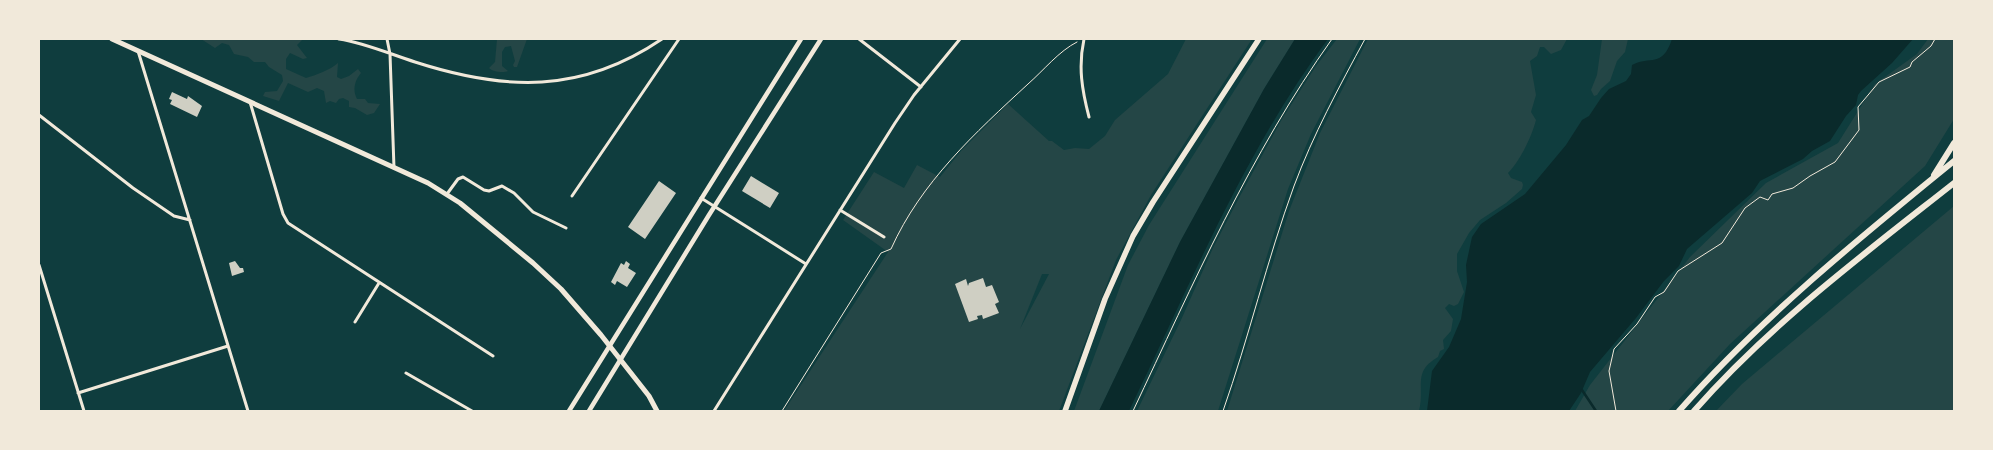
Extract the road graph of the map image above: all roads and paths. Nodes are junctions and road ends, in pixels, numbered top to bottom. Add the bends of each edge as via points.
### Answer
1 (112, 39) edge
2 (339, 39) edge
3 (387, 39) edge
4 (662, 39) edge
5 (679, 39) edge
6 (801, 39) edge
7 (821, 39) edge
8 (859, 39) edge
9 (960, 39) edge
10 (1083, 39) edge
11 (1259, 39) edge
12 (1332, 39) edge
13 (1365, 39) edge
14 (1935, 39) edge
15 (138, 51) junction
16 (390, 54) junction
17 (921, 87) junction
18 (249, 102) junction
19 (39, 115) edge
20 (1089, 117) dead end
21 (1954, 143) edge
22 (1954, 161) edge
23 (394, 168) junction
24 (1931, 180) junction
25 (1954, 183) edge
26 (447, 194) junction
27 (572, 196) dead end
28 (701, 198) junction
29 (714, 206) junction
30 (840, 210) junction
31 (190, 220) junction
32 (566, 228) dead end
33 (884, 237) dead end
34 (806, 264) junction
35 (39, 265) edge
36 (379, 283) junction
37 (355, 322) dead end
38 (228, 346) junction
39 (609, 346) junction
40 (493, 356) dead end
41 (621, 361) junction
42 (406, 373) dead end
43 (78, 393) junction
44 (84, 411) edge
45 (248, 411) edge
46 (472, 411) edge
47 (569, 411) edge
48 (589, 411) edge
49 (657, 411) edge
50 (714, 411) edge
51 (782, 411) edge
52 (1065, 411) edge
53 (1133, 411) edge
54 (1223, 411) edge
55 (1616, 411) edge
56 (1679, 411) edge
57 (1694, 411) edge

1 - 15 main road
2 - 16 street
3 - 16 street
4 - 16 street via 600,70 536,83 480,80
5 - 27 street
6 - 28 main road
7 - 29 main road
8 - 17 street
9 - 17 street
10 - 20 street via 1080,68
10 - 51 path via 1072,44 952,157 929,186 890,249 881,254
11 - 52 highway via 1133,236 1109,290
12 - 53 path via 1273,129 1224,219
13 - 54 path via 1322,120 1296,180
14 - 55 path via 1910,67 1880,82 1858,108 1859,130 1835,162 1793,188 1772,194 1768,200 1760,197 1746,208 1722,243 1678,271 1664,292 1655,297 1637,324 1614,349 1609,371
15 - 18 main road
15 - 31 street
16 - 23 street
17 - 30 street
18 - 23 main road
18 - 36 street via 288,223
19 - 31 street via 164,210
21 - 24 highway
22 - 24 highway
23 - 26 main road
24 - 56 highway via 1808,281
25 - 57 highway via 1809,299
26 - 32 street via 460,178 486,191 502,186 533,212
26 - 39 main road via 552,280
28 - 29 street
28 - 39 main road
29 - 34 street
29 - 41 main road
30 - 33 street
30 - 34 street
31 - 38 street
34 - 50 street
35 - 43 street
36 - 37 street
36 - 40 street
38 - 43 street
38 - 45 street
39 - 41 main road
39 - 47 main road
41 - 48 main road
41 - 49 main road
42 - 46 street
43 - 44 street

